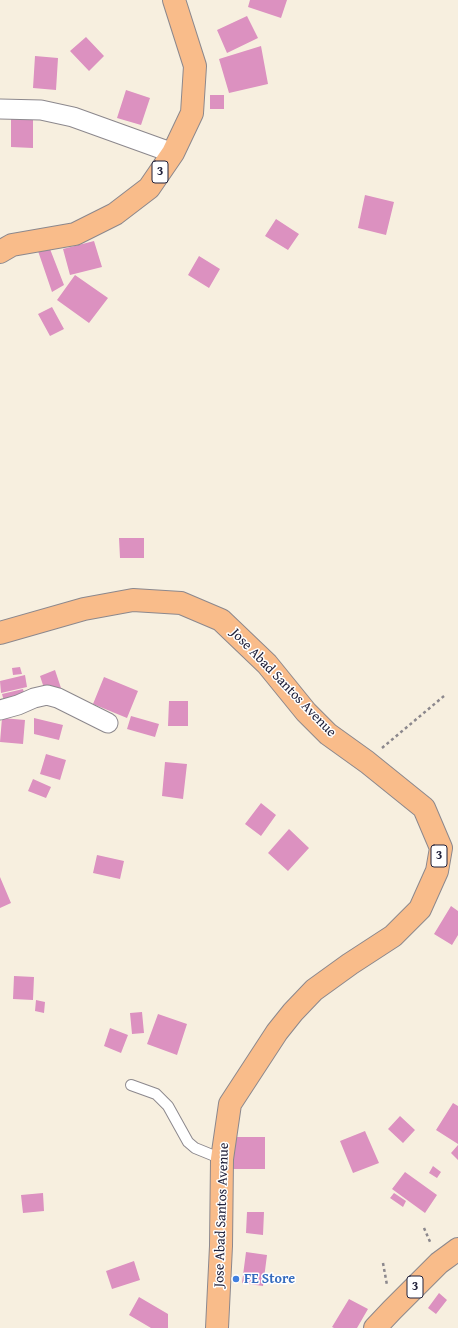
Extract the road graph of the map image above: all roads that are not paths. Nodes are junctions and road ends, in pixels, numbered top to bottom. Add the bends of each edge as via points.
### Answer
1 (174, 0) edge
2 (0, 109) edge
3 (173, 153) junction
4 (0, 252) edge
5 (0, 633) edge
6 (0, 710) edge
7 (108, 723) dead end
8 (131, 1085) dead end
9 (222, 1159) junction
10 (458, 1249) edge
11 (217, 1328) edge
12 (375, 1328) edge

1 - 3 highway, 3 via 195,66 192,113
2 - 3 street via 41,110 73,117
3 - 4 highway, 3 via 149,188 115,214 75,234 12,245
5 - 9 highway, Jose Abad Santos Avenue / 3 via 84,609 133,600 181,603 221,620 267,664 306,712 328,734 424,808 441,848 437,871 420,909 393,936 314,990 277,1032 230,1104
6 - 7 street via 47,696 58,698
8 - 9 lane via 156,1094 168,1106 188,1142 195,1148
9 - 11 highway, Jose Abad Santos Avenue / 3
10 - 12 highway, 3 via 440,1263

